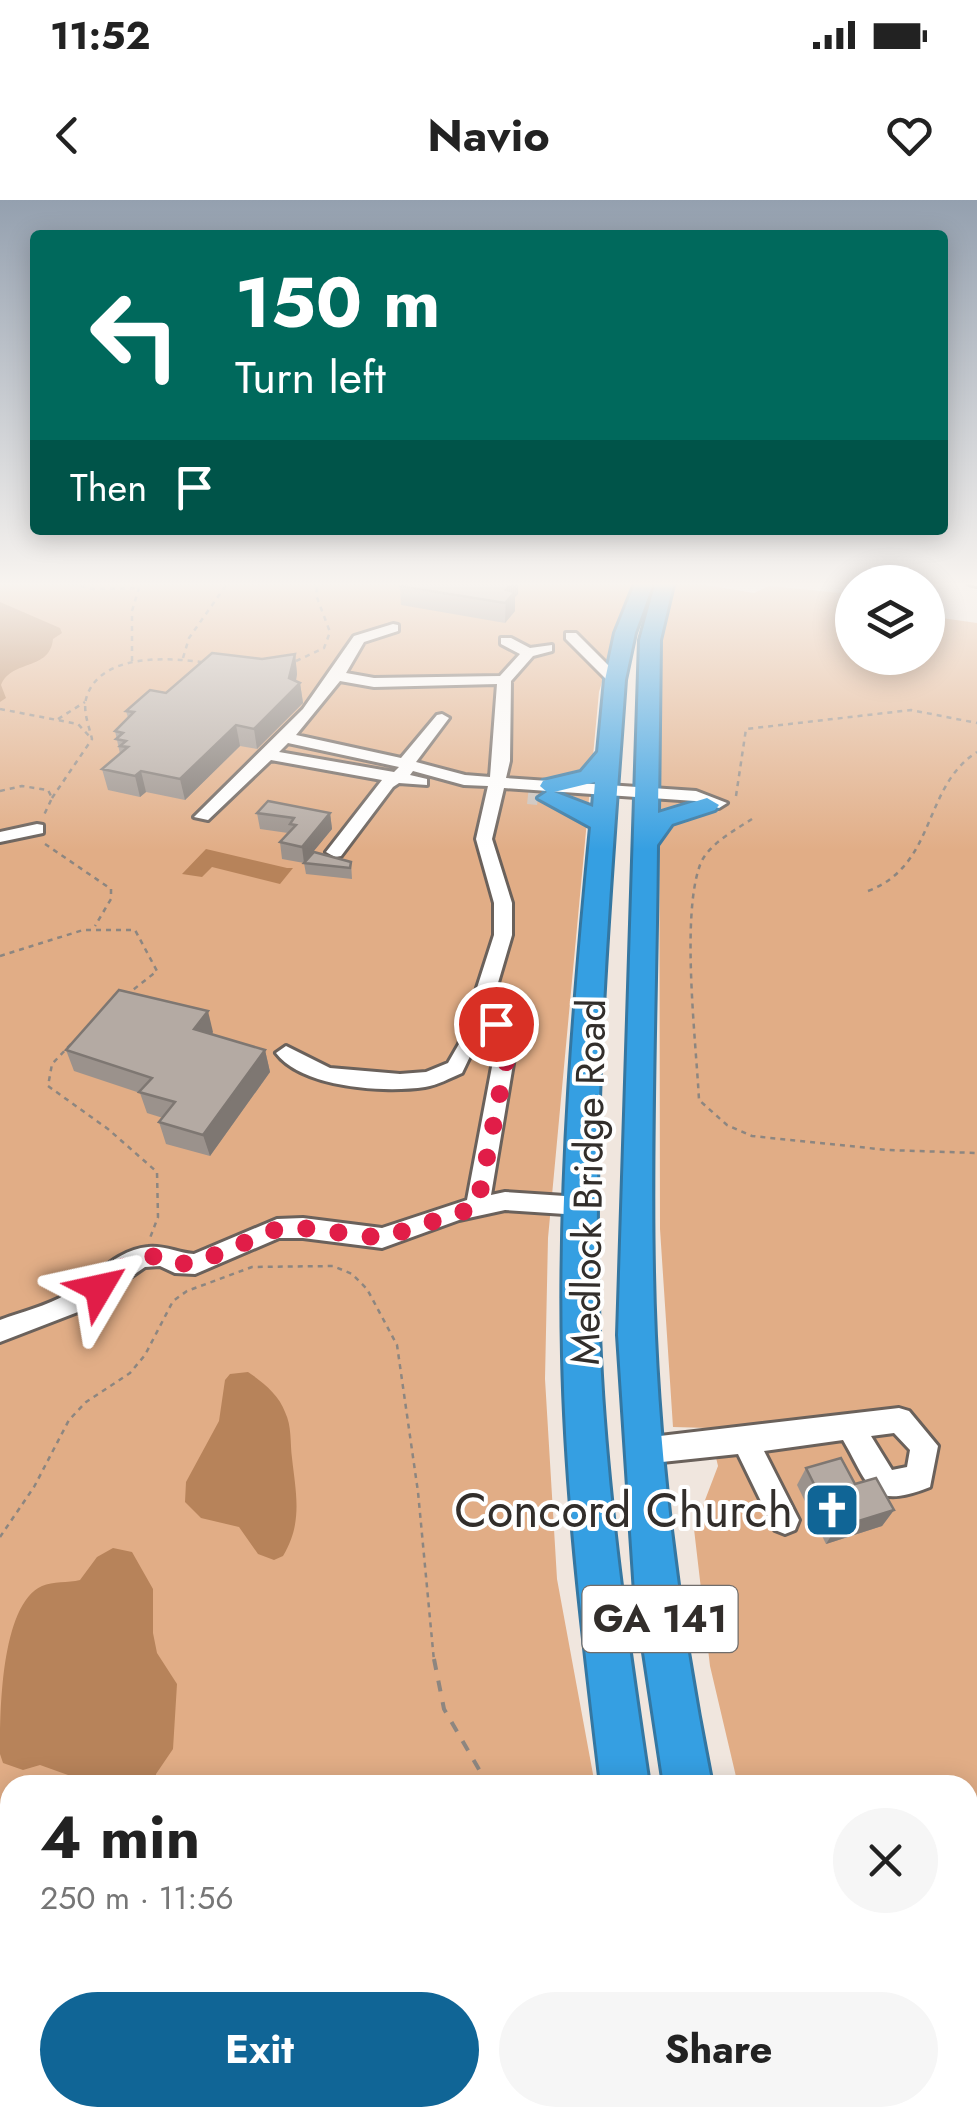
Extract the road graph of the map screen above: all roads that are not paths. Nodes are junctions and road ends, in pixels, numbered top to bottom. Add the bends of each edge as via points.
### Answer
1 (343, 671) edge
2 (514, 671) edge
3 (606, 671) edge
4 (617, 671) edge
5 (649, 671) edge
6 (340, 676) junction
7 (504, 680) junction
8 (615, 680) junction
9 (442, 718) dead end
10 (286, 738) junction
11 (609, 753) junction
12 (267, 755) junction
13 (646, 768) junction
14 (402, 772) junction
15 (524, 792) junction
16 (645, 798) junction
17 (708, 801) junction
18 (606, 805) junction
19 (202, 817) dead end
20 (37, 829) road end
21 (0, 837) edge
22 (644, 847) junction
23 (335, 852) dead end
24 (479, 1012) junction
25 (286, 1052) dead end
26 (580, 1206) junction
27 (477, 1207) junction
28 (0, 1331) edge
29 (850, 1426) dead end
30 (745, 1441) junction
31 (643, 1451) junction
32 (785, 1520) dead end
33 (623, 1775) edge
34 (686, 1775) edge

1 - 6 lane
2 - 7 lane
3 - 8 lane
4 - 8 highway, Medlock Bridge Road / GA 141
5 - 13 highway, Medlock Bridge Road / GA 141
6 - 7 lane
6 - 10 lane
7 - 15 lane
8 - 11 highway, Medlock Bridge Road / GA 141
9 - 14 lane
10 - 12 lane
10 - 14 lane
11 - 15 highway via 589,777
11 - 18 highway, Medlock Bridge Road / GA 141
12 - 14 lane
12 - 19 lane
13 - 16 highway, Medlock Bridge Road / GA 141
13 - 17 highway
14 - 15 lane
14 - 23 lane
15 - 18 lane
15 - 18 highway via 577,807
15 - 24 lane via 484,839 504,918
16 - 17 lane
16 - 18 lane
16 - 22 highway, Medlock Bridge Road / GA 141
17 - 22 highway via 663,819
18 - 26 highway, Medlock Bridge Road / GA 141
20 - 21 lane
22 - 31 highway, Medlock Bridge Road / GA 141 via 635,1270
24 - 25 lane via 454,1068 428,1079 330,1074
24 - 27 lane via 507,1040
26 - 27 lane via 505,1201
26 - 33 highway, Medlock Bridge Road / GA 141 via 589,1497
27 - 28 lane via 382,1238 277,1229 194,1264 143,1257 74,1302
29 - 30 lane
30 - 31 lane
30 - 32 lane
31 - 34 highway, Medlock Bridge Road / GA 141 via 654,1576

